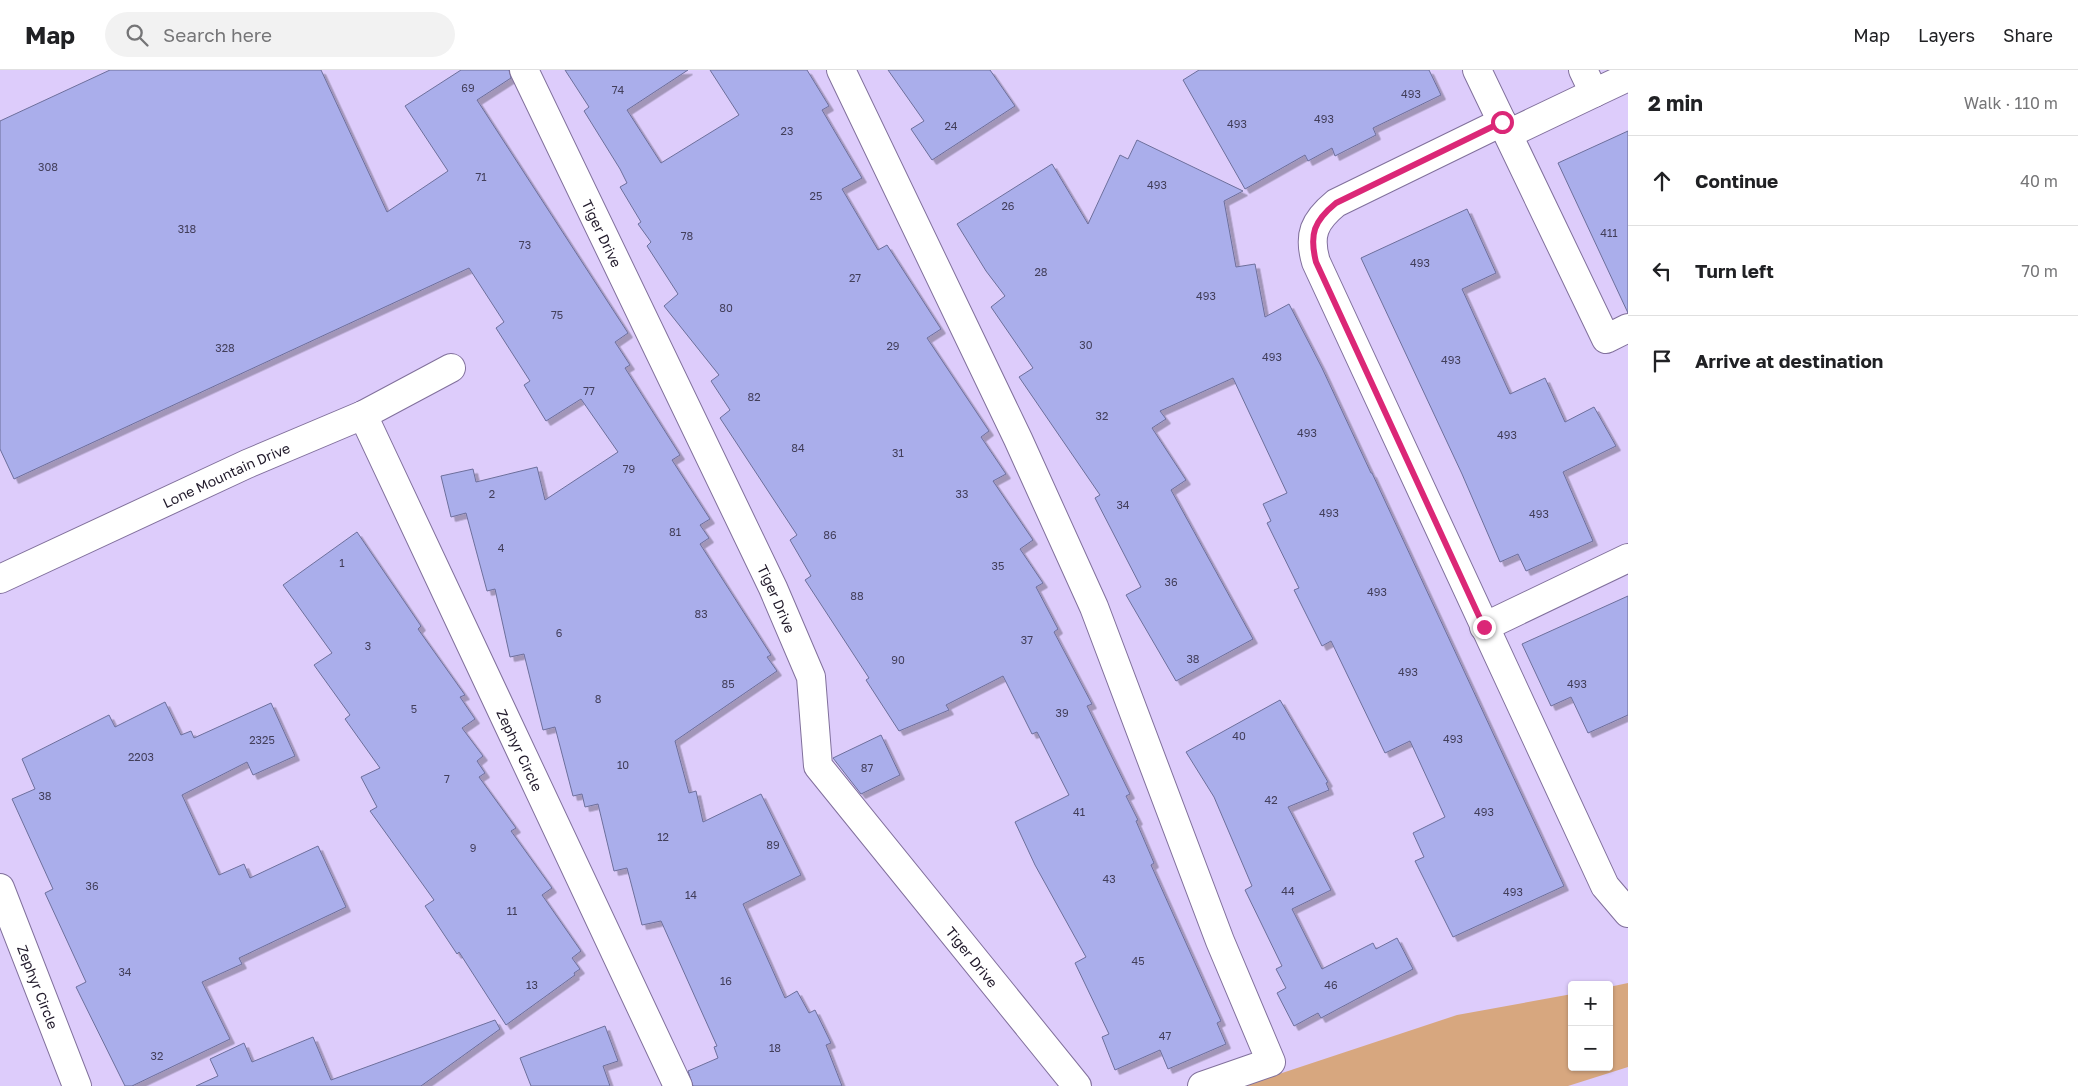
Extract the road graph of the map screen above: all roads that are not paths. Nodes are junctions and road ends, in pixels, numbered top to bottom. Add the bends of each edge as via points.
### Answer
1 (524, 70) edge
2 (840, 70) edge
3 (1477, 70) edge
4 (1628, 77) edge
5 (1588, 82) edge
6 (1505, 128) junction
7 (1628, 328) edge
8 (451, 368) dead end
9 (363, 415) junction
10 (1628, 558) edge
11 (0, 579) edge
12 (1484, 627) junction
13 (0, 888) edge
14 (1628, 913) edge
15 (77, 1086) edge
16 (678, 1086) edge
17 (1077, 1086) edge
18 (1202, 1086) edge

1 - 17 street, Tiger Drive via 773,588 811,677 818,766
2 - 18 street via 1018,439 1094,607 1220,941 1271,1062
3 - 6 street
4 - 5 street
5 - 6 street
6 - 7 street via 1606,339
6 - 12 street via 1336,203 1323,213 1314,230 1312,246 1316,262
8 - 9 street, Lone Mountain Drive
9 - 11 street, Lone Mountain Drive via 247,464
9 - 16 street, Zephyr Circle
10 - 12 street
12 - 14 street via 1605,886
13 - 15 street, Zephyr Circle

